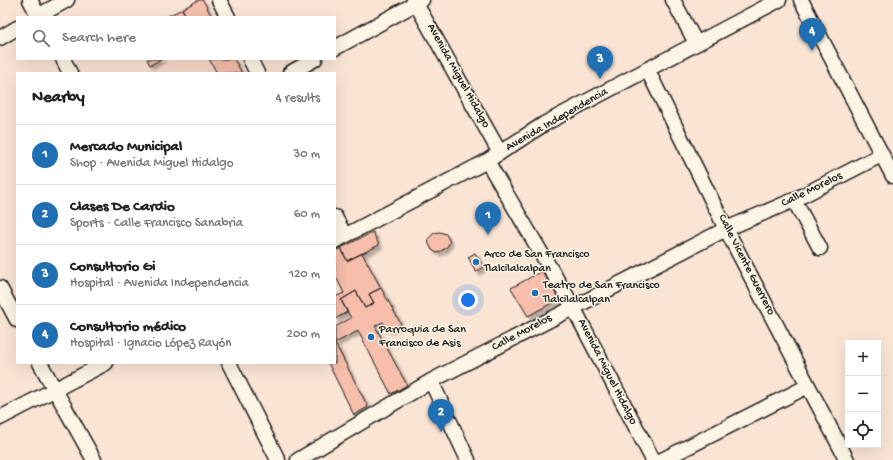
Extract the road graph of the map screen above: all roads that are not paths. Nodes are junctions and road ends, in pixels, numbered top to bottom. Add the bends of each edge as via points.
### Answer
1 (30, 0) edge
2 (67, 0) edge
3 (218, 0) edge
4 (673, 0) edge
5 (779, 0) edge
6 (801, 0) edge
7 (418, 1) edge
8 (38, 16) edge
9 (227, 16) edge
10 (16, 29) edge
11 (0, 38) edge
12 (696, 43) junction
13 (336, 47) edge
14 (64, 60) edge
15 (250, 60) edge
16 (314, 60) edge
17 (647, 69) junction
18 (70, 72) edge
19 (256, 72) edge
20 (292, 72) edge
21 (500, 153) junction
22 (881, 155) junction
23 (487, 161) junction
24 (893, 176) edge
25 (794, 200) junction
26 (336, 221) edge
27 (726, 229) junction
28 (340, 239) edge
29 (820, 248) dead end
30 (0, 288) edge
31 (573, 307) junction
32 (16, 318) edge
33 (41, 364) edge
34 (104, 364) edge
35 (230, 364) edge
36 (431, 381) junction
37 (808, 386) junction
38 (55, 390) junction
39 (0, 418) edge
40 (94, 460) edge
41 (278, 460) edge
42 (298, 460) edge
43 (468, 460) edge
44 (653, 460) edge
45 (662, 460) edge
46 (848, 460) edge

1 - 8 street
2 - 8 street
3 - 9 street
4 - 12 street
5 - 12 street, Avenida Independencia
6 - 22 street
7 - 13 street
7 - 21 street, Avenida Miguel Hidalgo
10 - 11 street
12 - 17 street, Avenida Independencia
14 - 18 street
15 - 19 street
16 - 20 street
17 - 21 street, Avenida Independencia via 544,124
17 - 27 street, Calle Vicente Guerrero
21 - 23 street, Avenida Independencia
22 - 24 street
22 - 25 street, Calle Morelos
23 - 28 street, Avenida Independencia
23 - 31 street, Avenida Miguel Hidalgo
25 - 27 street, Calle Morelos
25 - 29 street
26 - 28 street
27 - 31 street, Calle Morelos
27 - 37 street, Calle Vicente Guerrero
30 - 32 street
31 - 36 street, Calle Morelos
31 - 44 street, Avenida Miguel Hidalgo
33 - 38 street
34 - 38 street
35 - 41 street
36 - 42 street, Calle Morelos
36 - 43 street
37 - 45 street
37 - 46 street, Calle Vicente Guerrero
38 - 39 street
38 - 40 street

